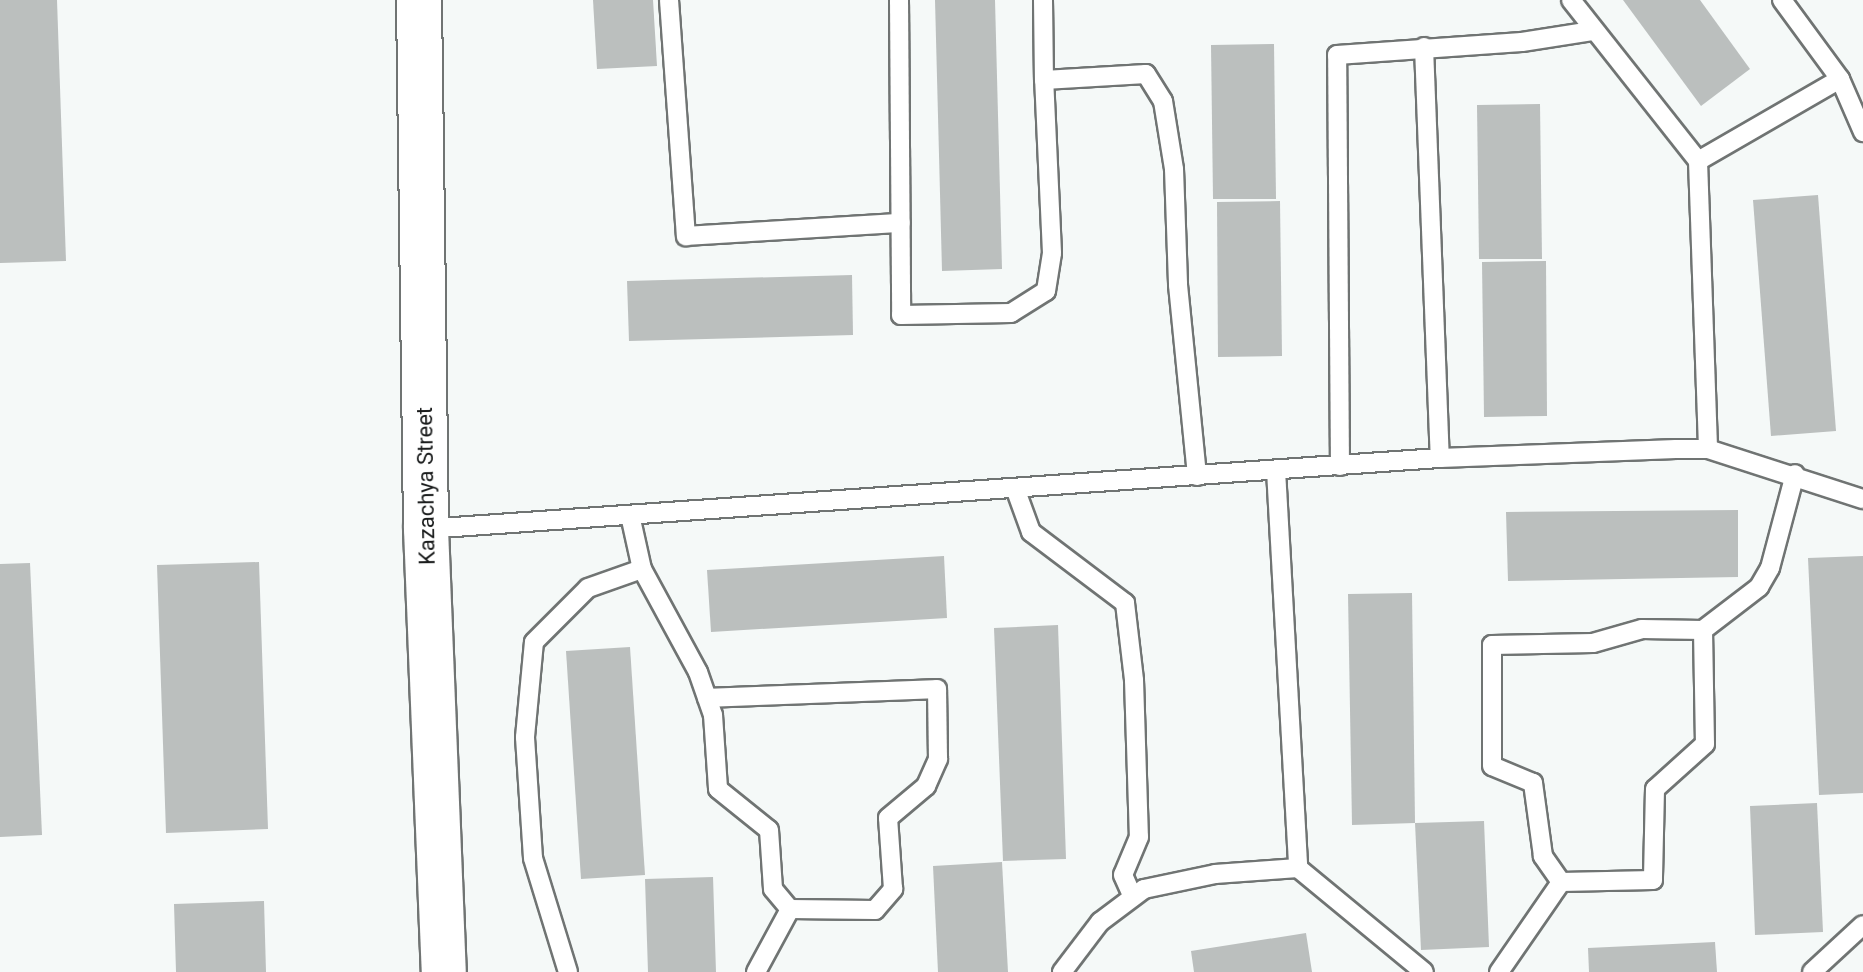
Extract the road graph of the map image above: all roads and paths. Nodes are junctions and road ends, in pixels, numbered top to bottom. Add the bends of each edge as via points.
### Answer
1 (419, 0) edge
2 (669, 0) edge
3 (899, 0) edge
4 (1043, 0) edge
5 (1571, 0) edge
6 (1782, 0) edge
7 (1592, 31) junction
8 (1424, 47) junction
9 (1840, 79) junction
10 (1044, 80) junction
11 (1863, 132) edge
12 (1698, 161) junction
13 (901, 223) junction
14 (1708, 449) junction
15 (1440, 458) junction
16 (1340, 466) junction
17 (1276, 470) junction
18 (1795, 474) junction
19 (1197, 476) junction
20 (1015, 488) junction
21 (1863, 499) edge
22 (630, 515) junction
23 (426, 529) junction
24 (642, 569) junction
25 (1703, 630) junction
26 (707, 698) junction
27 (1298, 868) junction
28 (1561, 882) junction
29 (1133, 897) junction
30 (790, 909) junction
31 (1863, 925) edge
32 (1419, 970) edge
33 (444, 972) edge
34 (568, 972) edge
35 (756, 972) edge
36 (1062, 972) edge
37 (1499, 972) edge
38 (1812, 972) edge

1 - 23 street, Kazachya Street
2 - 13 lane via 686,236
3 - 13 lane
4 - 10 lane
5 - 7 lane
6 - 9 lane
7 - 8 lane via 1522,42
7 - 12 lane
8 - 15 lane
8 - 16 lane via 1337,55
9 - 11 lane
9 - 12 lane
10 - 13 lane via 1052,253 1046,291 1011,313 901,315
10 - 19 lane via 1146,74 1163,101 1174,169 1178,285
12 - 14 lane
14 - 15 lane
14 - 18 lane
15 - 16 lane
16 - 17 lane
17 - 19 lane
17 - 27 lane
18 - 21 lane
18 - 25 lane via 1770,568 1759,587
19 - 20 lane
20 - 22 lane
20 - 29 lane via 1031,532 1125,603 1134,680 1139,837 1123,875
22 - 23 lane
22 - 24 lane
23 - 33 street, Kazachya Street
24 - 26 lane
24 - 34 lane via 588,588 534,642 525,737 533,858
25 - 28 lane via 1705,744 1655,789 1653,880
25 - 28 lane via 1642,629 1593,643 1492,645 1492,766 1533,783 1543,856
26 - 30 lane via 718,789 769,830 773,889
26 - 30 lane via 937,689 938,759 926,786 888,818 893,889 875,910
27 - 29 lane via 1215,874 1144,889
27 - 32 lane
28 - 37 lane
29 - 36 lane via 1100,922
30 - 35 lane
31 - 38 lane

